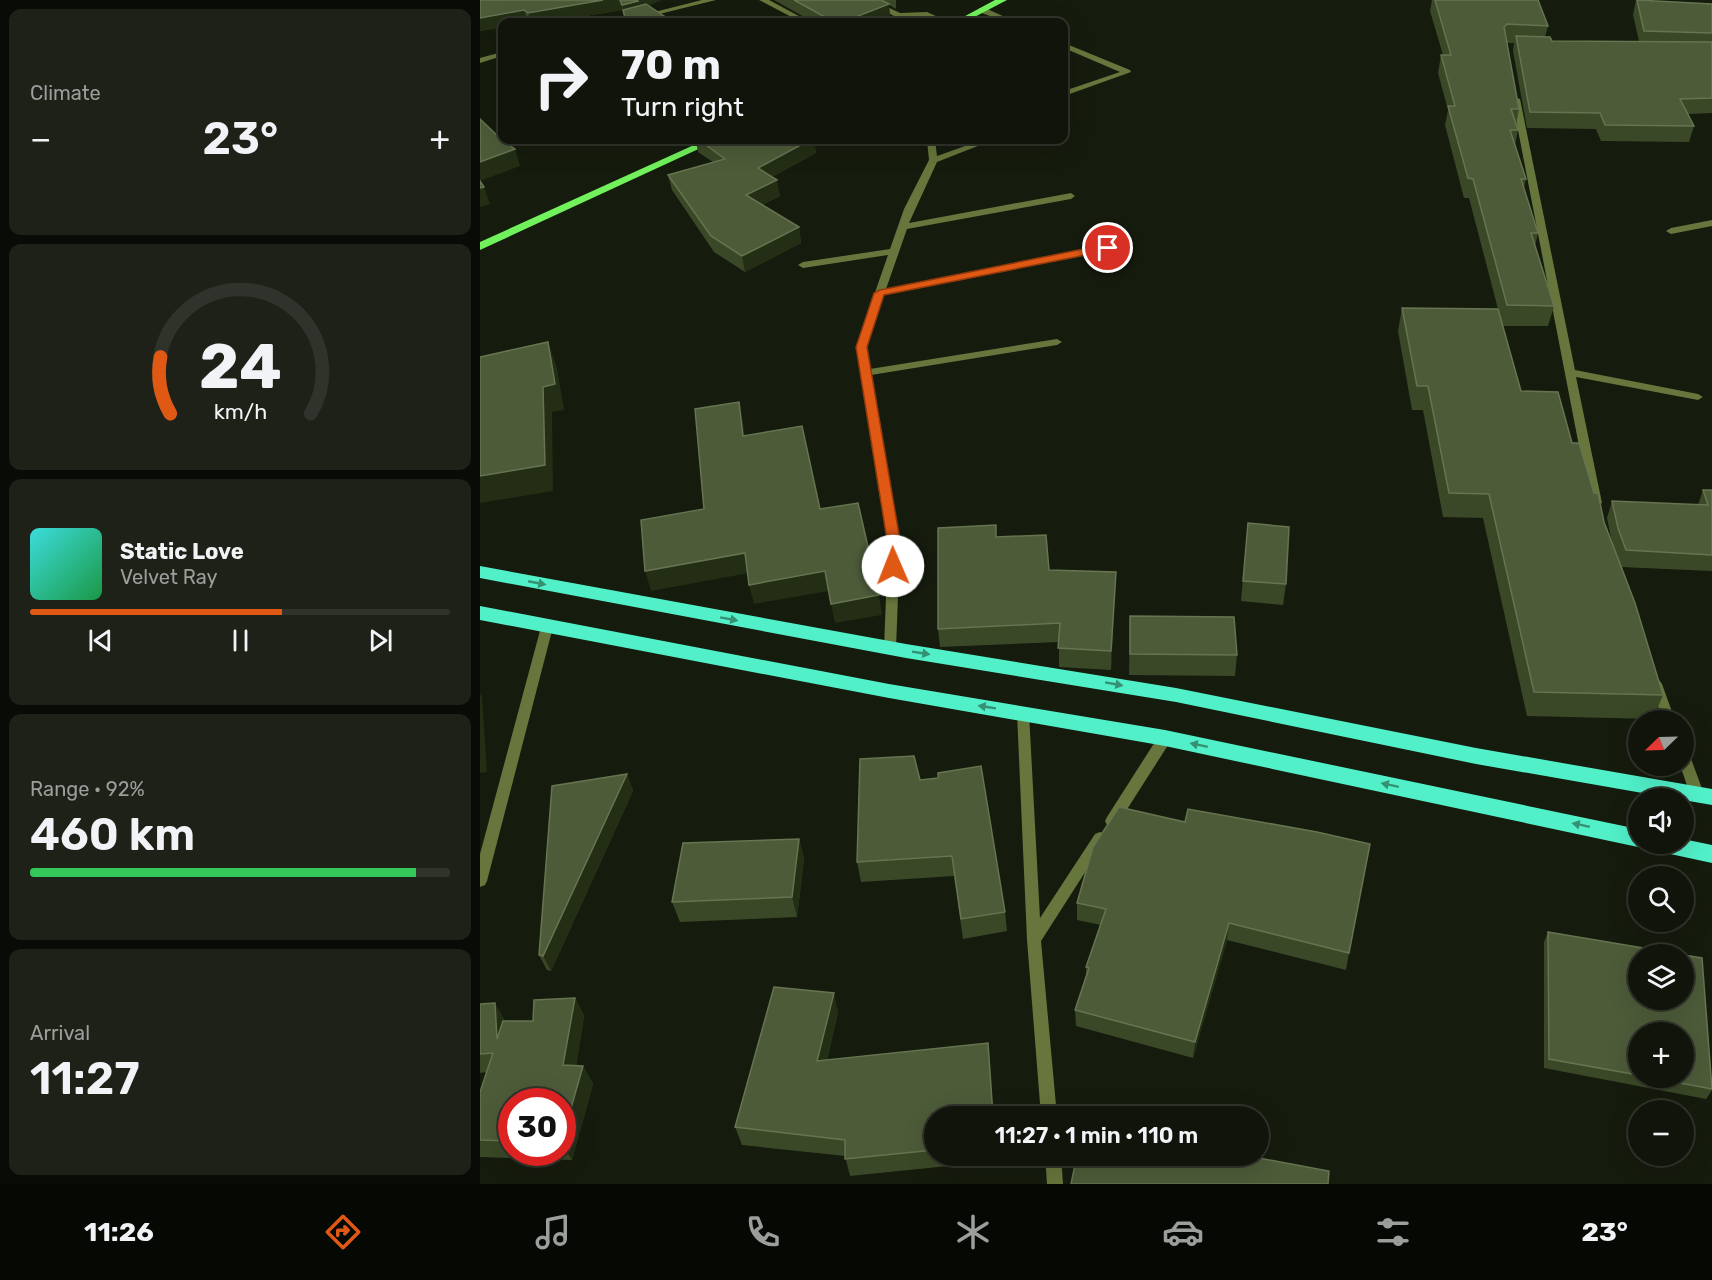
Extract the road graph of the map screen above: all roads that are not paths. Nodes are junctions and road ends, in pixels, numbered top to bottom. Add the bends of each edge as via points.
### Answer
1 (712, 0) edge
2 (763, 0) edge
3 (867, 0) edge
4 (1002, 0) edge
5 (982, 10) junction
6 (637, 18) edge
7 (799, 18) edge
8 (934, 18) edge
9 (967, 18) edge
10 (1002, 18) edge
11 (1068, 47) edge
12 (498, 55) edge
13 (480, 62) edge
14 (1515, 92) edge
15 (1068, 93) edge
16 (704, 144) edge
17 (931, 144) edge
18 (978, 144) edge
19 (933, 160) junction
20 (1071, 196) dead end
21 (1712, 223) edge
22 (903, 227) junction
23 (1671, 231) dead end
24 (480, 246) edge
25 (1108, 248) dead end
26 (894, 251) junction
27 (803, 265) dead end
28 (880, 293) junction
29 (1057, 342) dead end
30 (1569, 372) junction
31 (866, 373) junction
32 (1698, 397) dead end
33 (1597, 510) edge
34 (480, 572) edge
35 (480, 613) edge
36 (547, 627) junction
37 (890, 648) junction
38 (1653, 676) edge
39 (1665, 710) edge
40 (1023, 713) junction
41 (1165, 738) junction
42 (1694, 776) edge
43 (1705, 796) edge
44 (1628, 836) edge
45 (1694, 850) edge
46 (1712, 854) edge
47 (480, 881) edge
48 (1034, 940) junction
49 (1048, 1106) edge
50 (1054, 1166) edge
51 (1055, 1184) edge

1 - 6 street
2 - 7 street
3 - 8 street via 899,15 924,14
4 - 5 main road
5 - 9 main road
5 - 10 street
11 - 15 street via 1127,72
12 - 13 street
14 - 30 street
16 - 24 main road
17 - 19 street
18 - 19 street
19 - 22 street
20 - 22 street
21 - 23 street
22 - 26 street
25 - 28 street
26 - 27 street
26 - 28 street
28 - 31 street via 861,347
29 - 31 street
30 - 32 street
30 - 33 street
31 - 37 street via 894,546
34 -> 37 highway
35 - 36 highway
40 -> 36 highway via 889,692
36 - 47 street
37 -> 43 highway via 1176,695 1476,756
38 - 39 street
40 - 41 highway
40 - 48 street
44 -> 41 highway
41 - 48 street
42 - 43 street
45 - 46 highway
48 - 49 street
50 - 51 street

